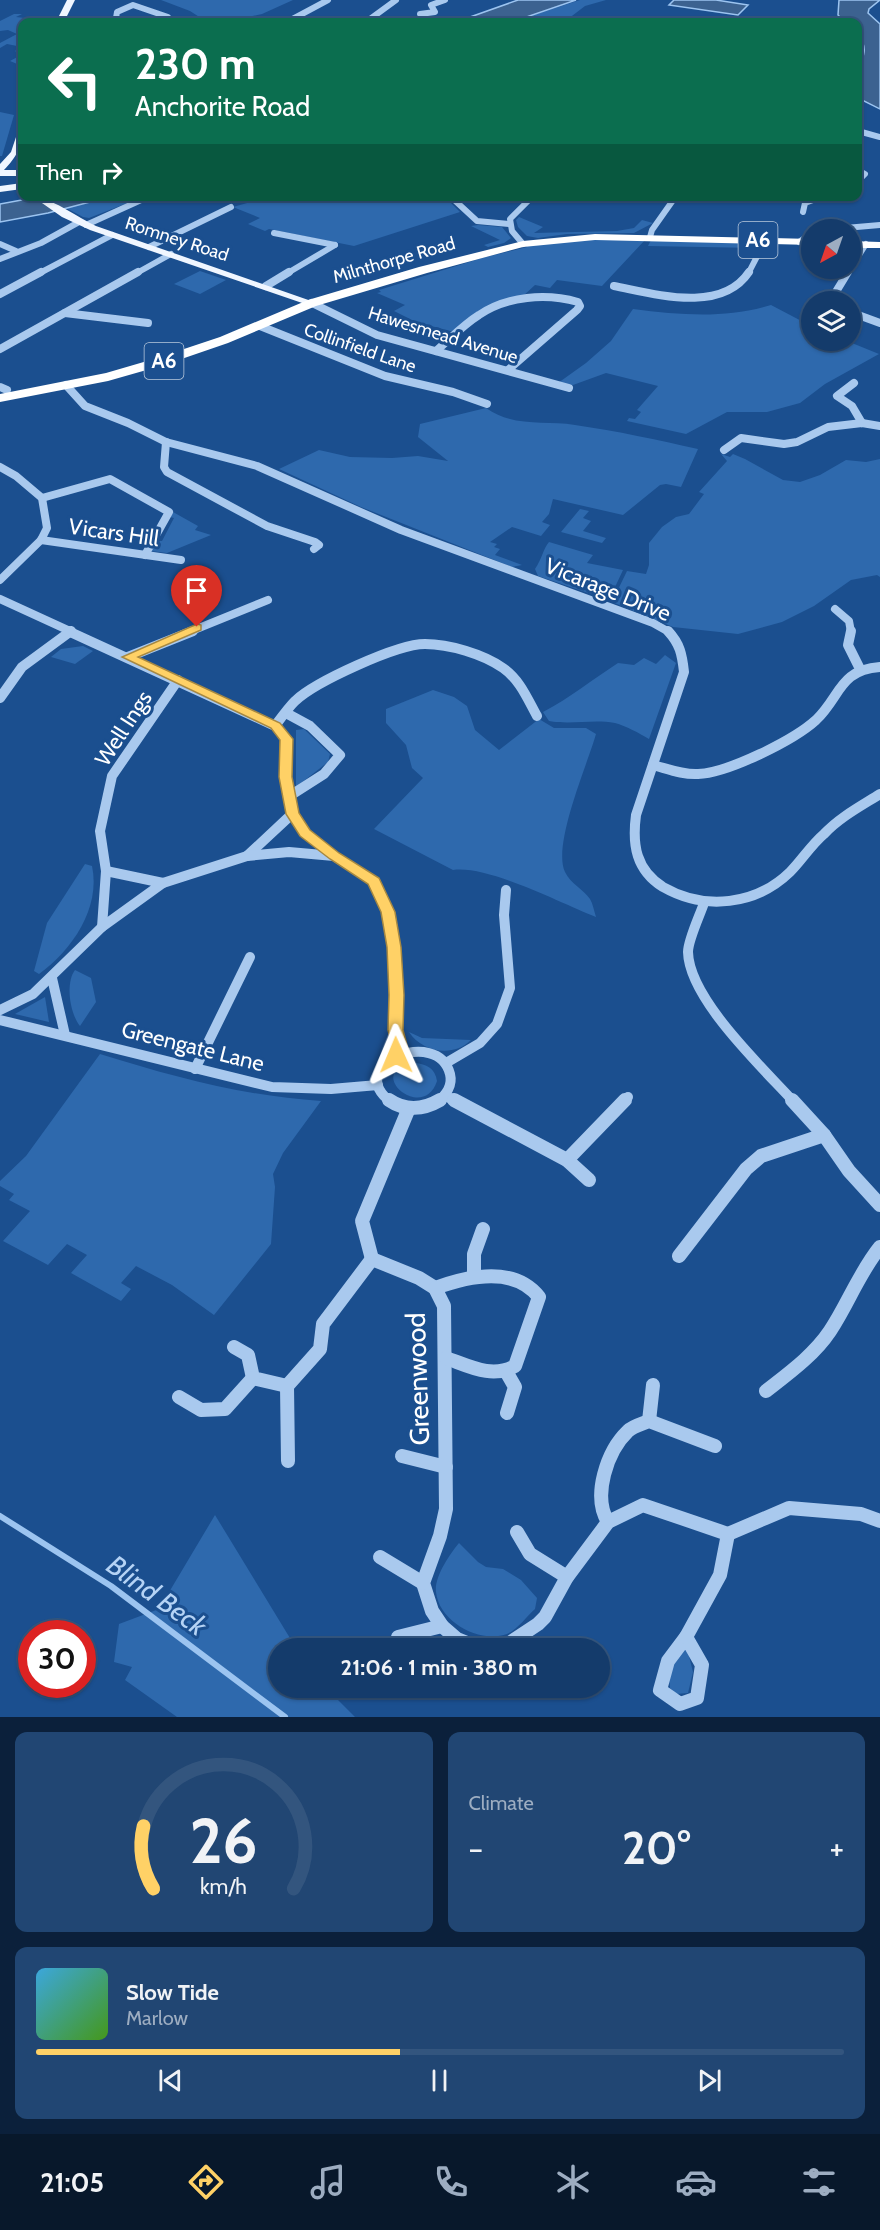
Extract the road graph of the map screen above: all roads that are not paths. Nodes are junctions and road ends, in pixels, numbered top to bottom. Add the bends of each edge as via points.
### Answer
1 (71, 0) edge
2 (328, 0) edge
3 (396, 0) edge
4 (445, 0) edge
5 (420, 14) dead end
6 (62, 18) edge
7 (116, 18) dead end
8 (168, 18) edge
9 (294, 18) edge
10 (371, 18) edge
11 (862, 132) edge
12 (880, 137) edge
13 (17, 153) edge
14 (0, 171) edge
15 (18, 172) edge
16 (18, 187) edge
17 (3, 189) edge
18 (18, 191) edge
19 (44, 201) edge
20 (138, 201) edge
21 (456, 201) edge
22 (527, 201) edge
23 (672, 201) edge
24 (803, 201) edge
25 (231, 207) dead end
26 (803, 212) dead end
27 (83, 223) junction
28 (509, 224) junction
29 (861, 225) edge
30 (880, 225) edge
31 (274, 233) dead end
32 (112, 234) junction
33 (650, 237) junction
34 (765, 241) junction
35 (801, 242) edge
36 (1, 244) edge
37 (524, 244) junction
38 (861, 244) edge
39 (866, 244) junction
40 (880, 245) edge
41 (149, 247) junction
42 (16, 251) junction
43 (171, 254) junction
44 (0, 259) edge
45 (267, 286) junction
46 (614, 286) dead end
47 (837, 291) edge
48 (0, 294) edge
49 (312, 303) junction
50 (64, 313) junction
51 (861, 316) edge
52 (148, 323) dead end
53 (880, 323) edge
54 (260, 326) junction
55 (0, 349) edge
56 (436, 351) junction
57 (508, 370) junction
58 (854, 383) dead end
59 (66, 385) junction
60 (569, 388) dead end
61 (2, 392) edge
62 (487, 404) dead end
63 (862, 423) junction
64 (880, 426) edge
65 (166, 442) junction
66 (724, 450) dead end
67 (0, 467) edge
68 (42, 498) junction
69 (41, 540) junction
70 (314, 541) dead end
71 (145, 555) junction
72 (181, 560) dead end
73 (0, 580) edge
74 (0, 587) edge
75 (0, 598) edge
76 (268, 600) dead end
77 (835, 609) dead end
78 (71, 631) junction
79 (128, 657) junction
80 (880, 667) edge
81 (861, 669) junction
82 (178, 680) junction
83 (0, 698) edge
84 (286, 712) junction
85 (537, 716) dead end
86 (275, 726) junction
87 (652, 765) junction
88 (880, 794) edge
89 (288, 798) junction
90 (292, 814) junction
91 (247, 856) junction
92 (334, 856) junction
93 (106, 871) junction
94 (163, 883) junction
95 (506, 890) dead end
96 (704, 903) junction
97 (102, 927) junction
98 (250, 957) dead end
99 (52, 978) junction
100 (0, 1010) edge
101 (0, 1020) edge
102 (65, 1035) junction
103 (401, 1053) junction
104 (446, 1063) junction
105 (195, 1069) junction
106 (378, 1085) junction
107 (446, 1096) junction
108 (628, 1097) dead end
109 (409, 1108) junction
110 (824, 1135) junction
111 (567, 1160) junction
112 (589, 1180) dead end
113 (880, 1205) edge
114 (483, 1229) dead end
115 (880, 1247) edge
116 (679, 1256) dead end
117 (372, 1259) junction
118 (474, 1276) junction
119 (435, 1288) junction
120 (234, 1347) dead end
121 (446, 1358) junction
122 (507, 1373) junction
123 (253, 1378) junction
124 (653, 1385) dead end
125 (287, 1386) junction
126 (766, 1391) dead end
127 (179, 1397) dead end
128 (507, 1413) dead end
129 (649, 1421) junction
130 (715, 1446) dead end
131 (402, 1456) dead end
132 (288, 1461) dead end
133 (446, 1467) junction
134 (608, 1521) junction
135 (880, 1521) edge
136 (517, 1532) dead end
137 (728, 1533) junction
138 (380, 1557) dead end
139 (567, 1576) junction
140 (423, 1583) junction
141 (442, 1626) junction
142 (398, 1637) dead end
143 (686, 1637) dead end

1 - 6 main road
2 - 9 street
3 - 10 street
4 - 5 street via 431,5 435,12
7 - 8 street via 117,12 133,5
11 - 12 street
13 - 14 main road
14 - 15 main road
16 - 17 main road
17 - 18 main road
19 - 27 main road, Romney Road
20 - 27 street
21 - 28 street via 477,220
22 - 28 street via 512,215
23 - 33 street
24 - 26 street
25 - 41 street
27 - 32 main road, Romney Road
27 - 42 street via 27,250
28 - 37 street
29 - 30 street
31 - 45 street via 335,245
32 - 41 main road, Romney Road
32 - 48 street
33 - 34 highway, Milnthorpe Road / A6
33 - 37 highway, Milnthorpe Road / A6 via 565,238
34 - 35 highway, Milnthorpe Road / A6
34 - 46 street via 735,288 717,295 668,295
36 - 42 street
37 - 49 highway, Milnthorpe Road / A6
38 - 39 highway
39 - 40 highway
39 - 47 street
41 - 43 main road, Romney Road
42 - 44 street
43 - 45 main road, Romney Road
43 - 50 street
45 - 49 main road, Romney Road
49 - 54 highway, Milnthorpe Road / A6
49 - 56 street, Hawesmead Avenue via 377,335
50 - 52 street
50 - 55 street
51 - 53 street
54 - 59 highway, Milnthorpe Road / A6 via 159,362
54 - 62 street, Collinfield Lane via 385,376
56 - 57 street, Hawesmead Avenue
56 - 57 street via 488,310 544,298 578,302 577,310
57 - 60 street, Hawesmead Avenue
58 - 63 street via 837,396 852,406
59 - 61 highway, Milnthorpe Road / A6
59 - 65 street, Vicarage Drive via 85,406
63 - 64 street
63 - 66 street via 828,427 784,444 741,438
65 - 70 street via 167,472 267,526
65 - 87 street, Vicarage Drive via 257,466 404,531 667,630 682,652 684,672
67 - 68 street
68 - 69 street via 47,528
68 - 71 street via 110,479 169,512
69 - 71 street, Vicars Hill
69 - 73 street
71 - 72 street, Vicars Hill
74 - 75 street
75 - 78 street
76 - 79 street
77 - 81 street via 850,622 848,642
78 - 79 street
78 - 83 street via 18,669
79 - 82 street
80 - 81 street
81 - 87 street via 844,679 815,722 726,768 700,774
82 - 86 street
82 - 93 street, Well Ings via 112,777 100,831
84 - 85 street via 313,688 342,673 397,650 423,644 459,648 502,667 519,683
84 - 86 street
84 - 89 street via 310,726 340,755 322,777
86 - 89 street via 286,739
87 - 96 street, Vicarage Drive via 636,815 632,839 635,854 642,868 658,883 677,895
88 - 96 street, Vicarage Drive via 845,816 788,874 761,893 727,903
89 - 90 street
90 - 91 street
90 - 92 street via 305,833
91 - 92 street via 289,852
91 - 94 street
92 - 103 street via 374,881 388,912
93 - 94 street
93 - 97 street, Well Ings
94 - 97 street
95 - 104 street via 504,915 510,988 497,1024 480,1043
96 - 110 street via 688,951 698,988 732,1035
97 - 99 street
98 - 105 street
99 - 100 street via 33,994
99 - 102 street
101 - 102 street, Greengate Lane
102 - 105 street, Greengate Lane
103 - 104 street via 429,1053
103 - 106 street via 381,1068
104 - 107 street via 453,1079
105 - 106 street, Greengate Lane via 273,1087 331,1089
106 - 109 street via 389,1101
107 - 109 street via 430,1106
107 - 111 street
108 - 111 street
109 - 117 street via 362,1221
110 - 113 street via 856,1180
110 - 116 street via 761,1156 746,1169
111 - 112 street
114 - 118 street via 474,1254
115 - 126 street via 828,1334
117 - 119 street, Greenwood
117 - 125 street via 323,1324 320,1348
118 - 119 street
118 - 122 street via 513,1279 535,1289 539,1297 515,1366
119 - 121 street, Greenwood via 444,1306
120 - 123 street via 248,1355
121 - 122 street via 496,1374
121 - 133 street, Greenwood
122 - 128 street via 515,1387
123 - 125 street
123 - 127 street via 225,1409 201,1410
124 - 129 street
125 - 132 street
129 - 130 street
129 - 134 street via 630,1429 612,1455 600,1508
131 - 133 street, Greenwood
133 - 140 street, Greenwood via 446,1509
134 - 137 street via 643,1505
134 - 139 street
135 - 137 street via 861,1514 789,1508
136 - 139 street via 530,1554
137 - 143 street via 720,1575
138 - 140 street
139 - 141 street via 545,1617 505,1646 479,1648 457,1639
140 - 141 street via 432,1611
141 - 142 street

